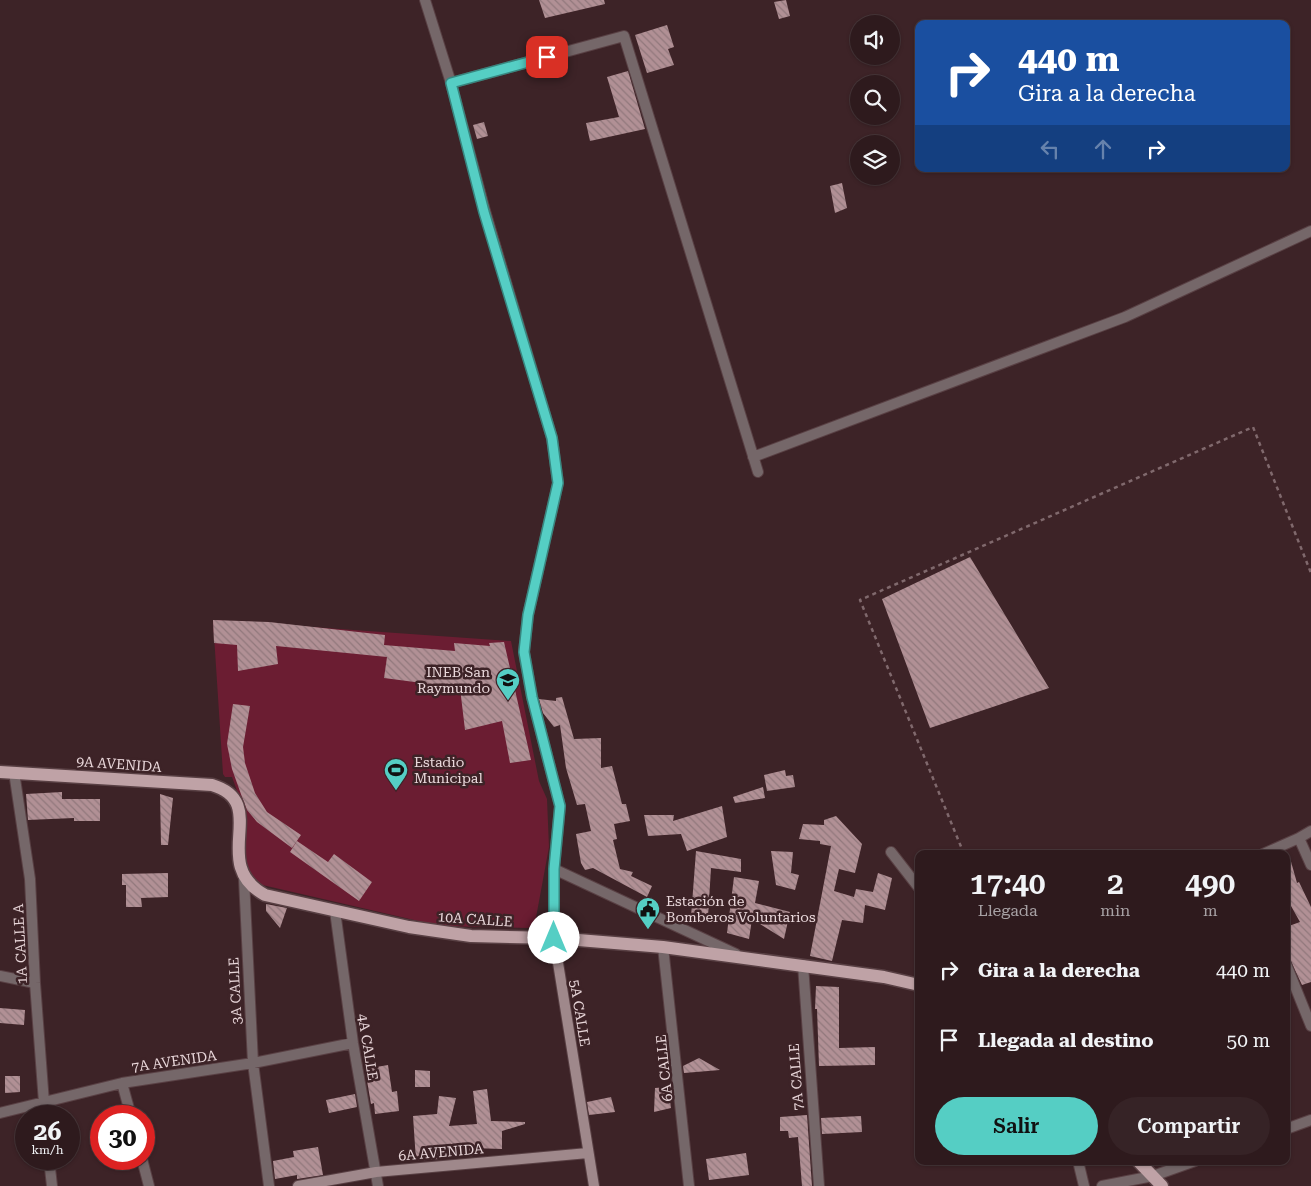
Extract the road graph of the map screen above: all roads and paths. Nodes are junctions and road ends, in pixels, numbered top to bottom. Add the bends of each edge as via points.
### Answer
1 (425, 0) edge
2 (451, 83) junction
3 (1311, 231) edge
4 (753, 457) junction
5 (758, 472) dead end
6 (1311, 573) edge
7 (0, 772) edge
8 (14, 772) junction
9 (233, 796) joint
10 (1311, 831) edge
11 (1299, 838) junction
12 (962, 850) edge
13 (1272, 850) edge
14 (891, 852) dead end
15 (1311, 866) edge
16 (554, 869) junction
17 (244, 879) junction
18 (915, 883) edge
19 (335, 911) junction
20 (554, 938) junction
21 (663, 947) junction
22 (741, 957) junction
23 (803, 965) junction
24 (1290, 974) edge
25 (0, 976) edge
26 (35, 983) junction
27 (915, 984) edge
28 (1311, 1026) edge
29 (353, 1043) junction
30 (253, 1063) junction
31 (122, 1082) junction
32 (44, 1103) junction
33 (128, 1105) edge
34 (0, 1113) edge
35 (1311, 1120) edge
36 (1290, 1128) edge
37 (588, 1153) junction
38 (1079, 1165) edge
39 (1142, 1165) edge
40 (1184, 1165) edge
41 (50, 1170) edge
42 (145, 1170) edge
43 (376, 1172) junction
44 (1153, 1176) junction
45 (52, 1186) edge
46 (149, 1186) edge
47 (269, 1186) edge
48 (298, 1186) edge
49 (378, 1186) edge
50 (594, 1186) edge
51 (689, 1186) edge
52 (819, 1186) edge
53 (1084, 1186) edge
54 (1102, 1186) edge
55 (1162, 1186) edge

1 - 2 street, 5A CALLE
2 - 4 street via 624,36
2 - 16 street, 5A CALLE via 484,212 552,438 557,474 558,483 528,615 524,652 560,806
3 - 4 street via 1125,317
4 - 5 street
6 - 12 path via 1253,427 860,600
7 - 8 main road, 9A AVENIDA
8 - 9 main road, 9A AVENIDA via 212,785
8 - 26 street, 1A CALLE A via 30,879
9 - 17 main road, 3A CALLE via 240,820 238,856
10 - 11 street
11 - 13 street
11 - 15 street
14 - 18 street
16 - 20 street, 5A CALLE
16 - 22 street
17 - 19 main road, 10A CALLE via 265,895
17 - 30 street, 3A CALLE
19 - 20 main road, 10A CALLE via 408,928 471,936
19 - 29 street, 4A CALLE
20 - 21 main road, 10A CALLE
20 - 37 street, 5A CALLE
21 - 22 main road, 10A CALLE
21 - 51 street, 6A CALLE
22 - 23 main road, 10A CALLE
23 - 27 main road, 10A CALLE
23 - 52 street, 7A CALLE
24 - 28 street
25 - 26 street
26 - 32 street, 1A CALLE A
29 - 30 street, 7A AVENIDA
29 - 43 street, 4A CALLE
30 - 31 street, 7A AVENIDA
30 - 47 street, 3A CALLE
31 - 32 street, 7A AVENIDA
31 - 33 street
32 - 34 street, 7A AVENIDA
35 - 36 street
37 - 43 street, 6A AVENIDA
37 - 50 street, 5A CALLE
38 - 53 street
39 - 44 main road
40 - 44 street
41 - 45 street
42 - 46 street
43 - 48 street, 6A AVENIDA
43 - 49 street, 4A CALLE
44 - 54 street
44 - 55 main road

